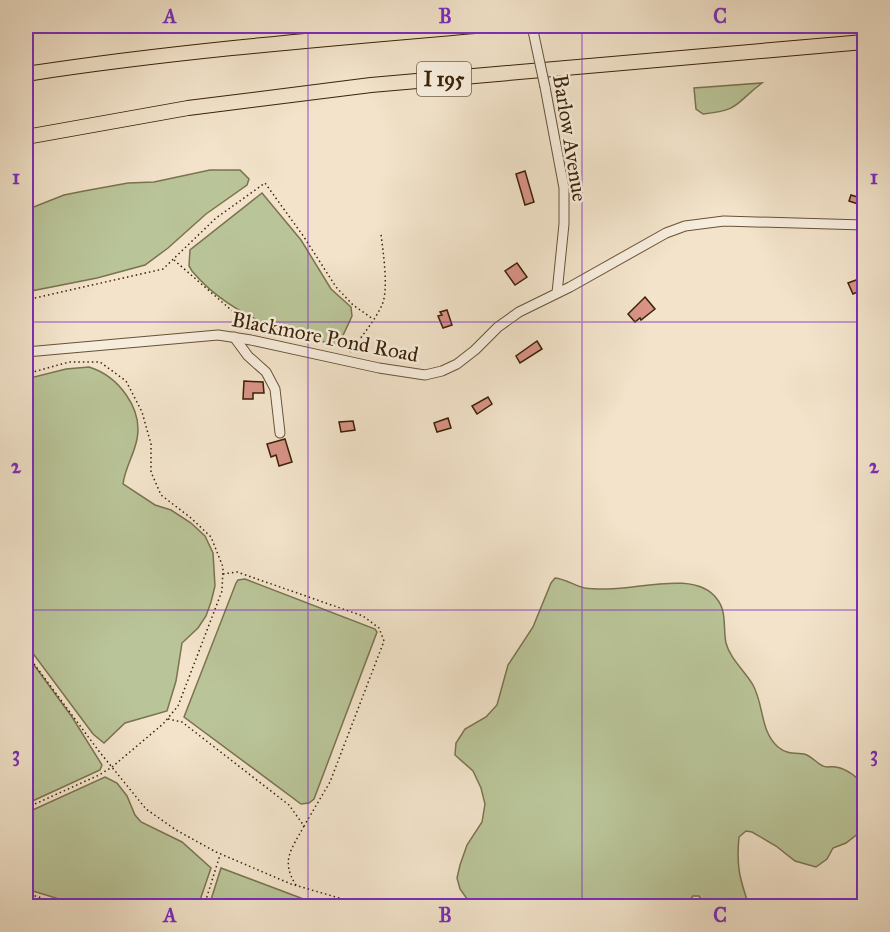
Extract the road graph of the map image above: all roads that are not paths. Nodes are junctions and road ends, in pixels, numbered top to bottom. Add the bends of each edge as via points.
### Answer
1 (475, 26) edge
2 (532, 26) edge
3 (864, 42) edge
4 (26, 74) edge
5 (26, 137) edge
6 (864, 225) edge
7 (557, 293) junction
8 (234, 338) junction
9 (26, 352) edge
10 (280, 433) dead end

1 - 4 highway, I 195 via 238,46
2 - 7 street, Barlow Avenue, bridge via 564,188
3 - 5 highway, I 195 via 371,85 188,108
6 - 7 street, Blackmore Pond Road via 724,221 685,226
7 - 8 street, Blackmore Pond Road via 519,312 457,364 425,375
8 - 9 street, Blackmore Pond Road via 218,335
8 - 10 street via 266,372 275,388

